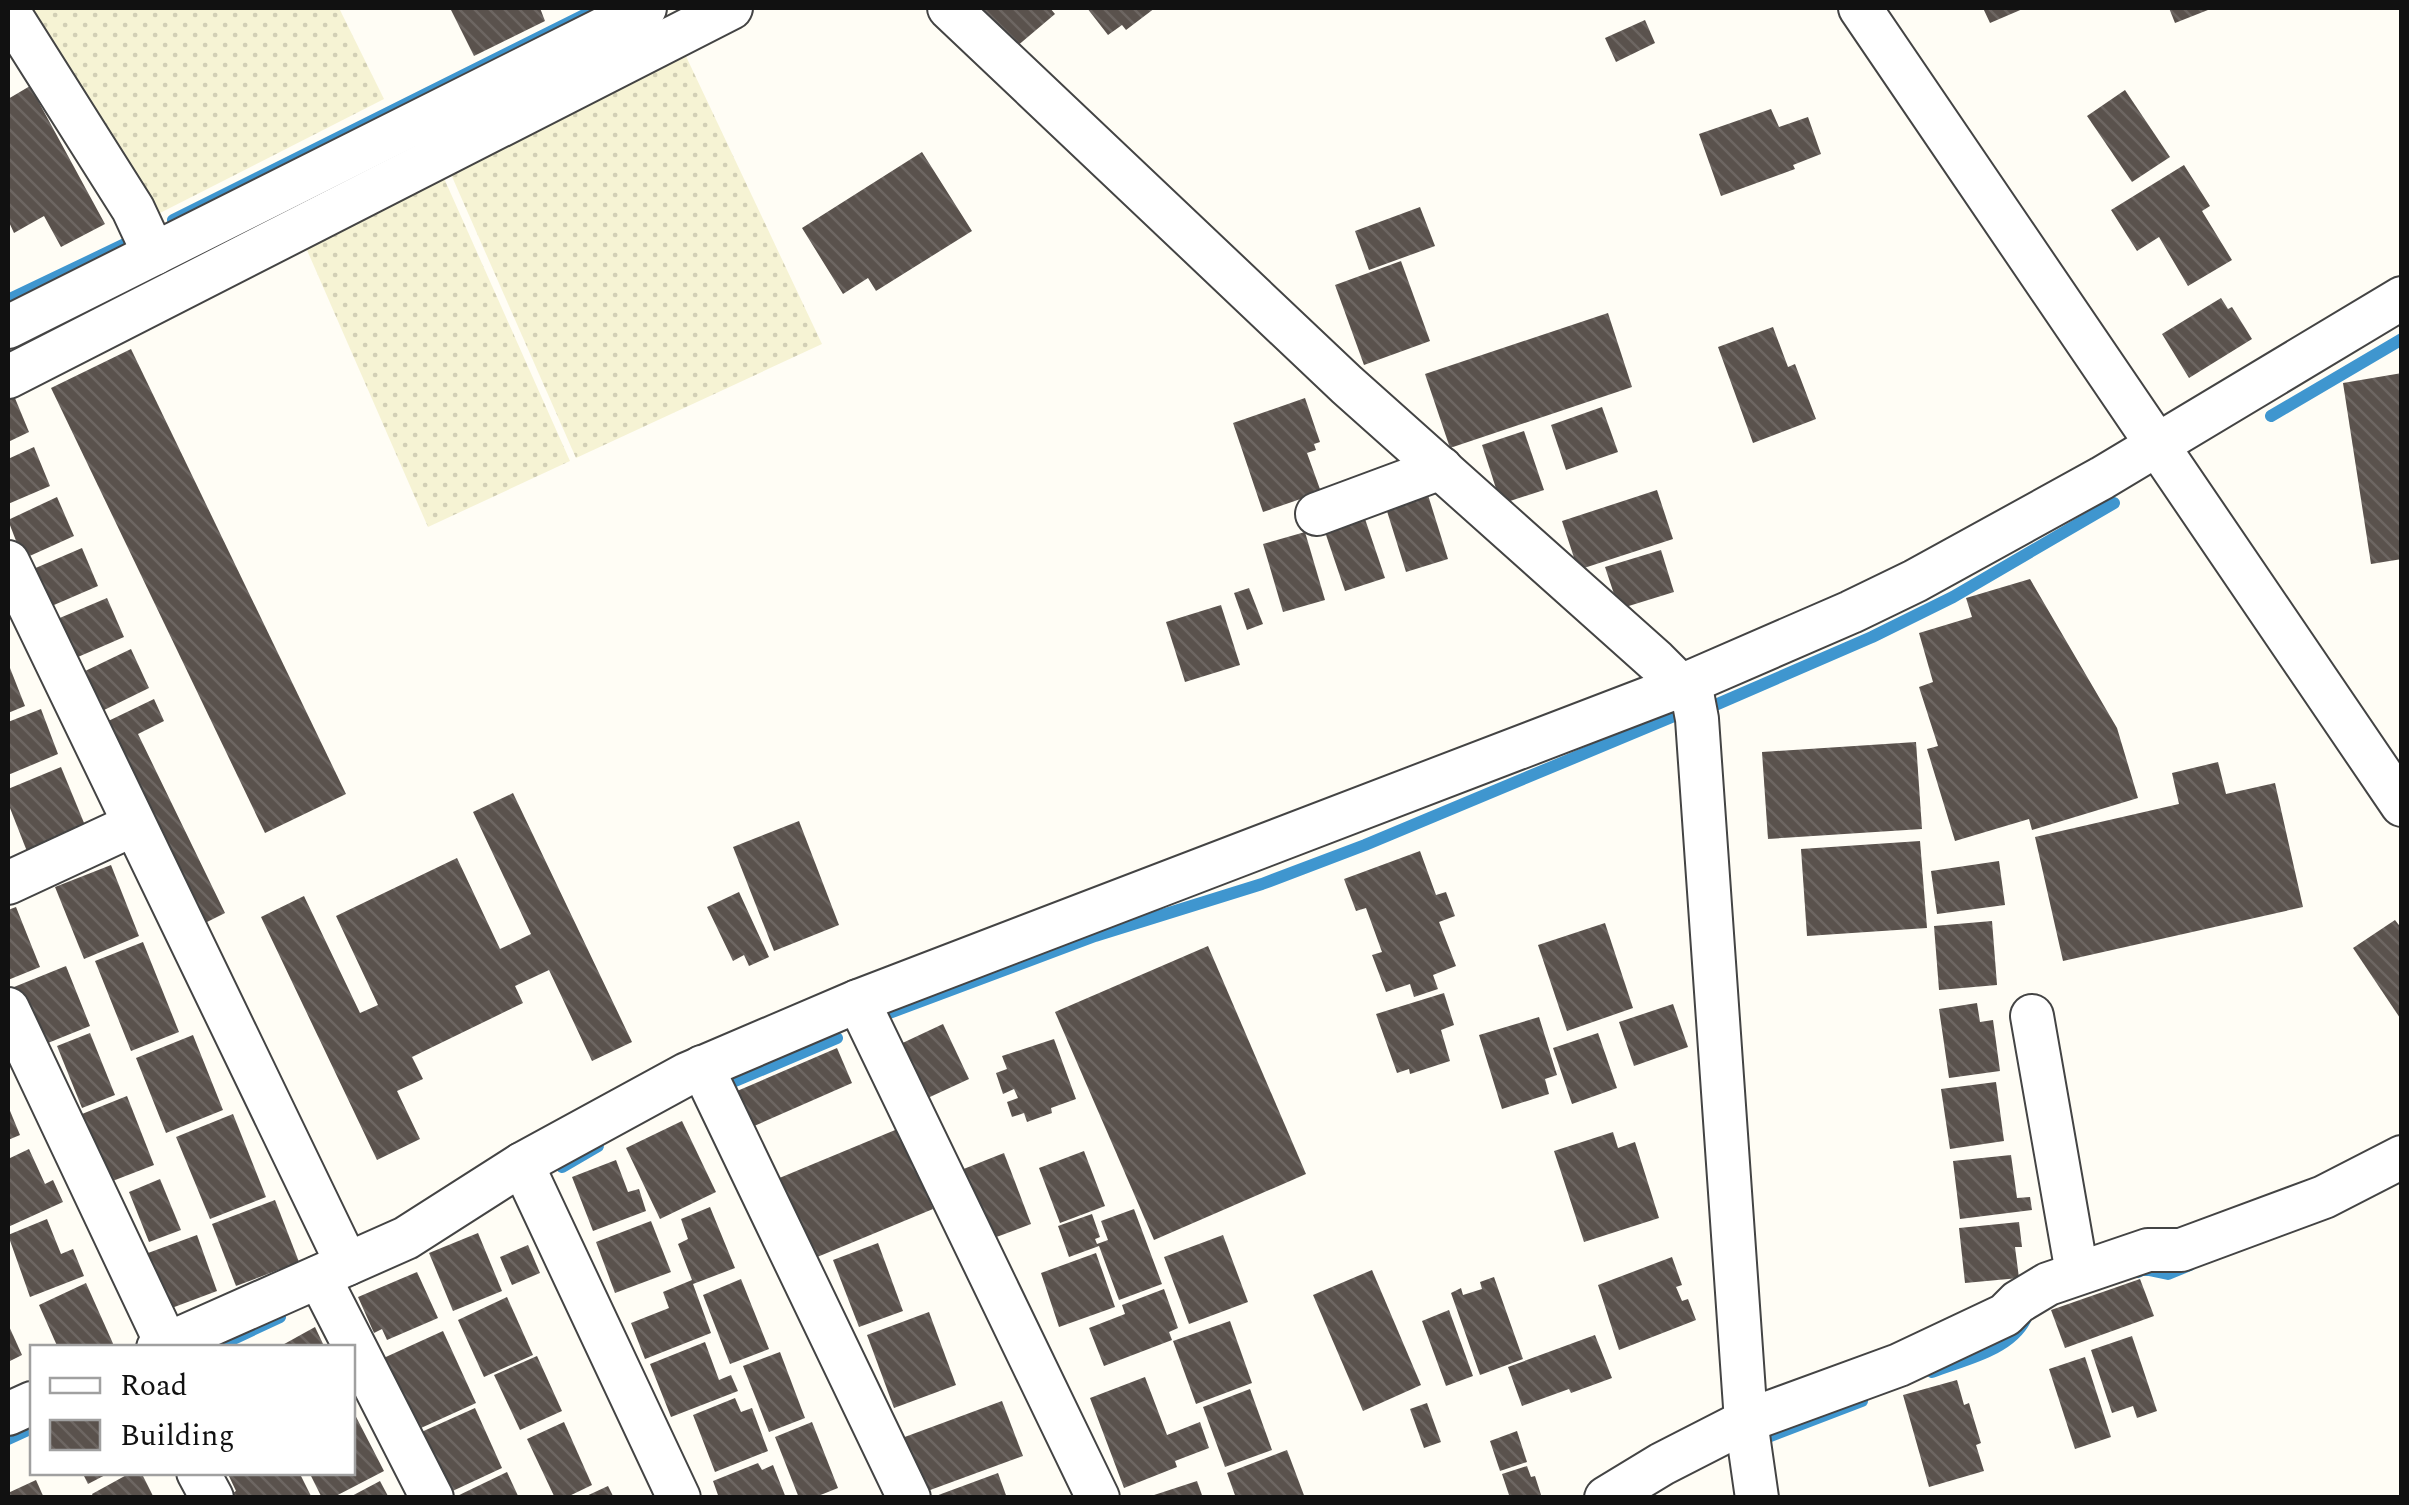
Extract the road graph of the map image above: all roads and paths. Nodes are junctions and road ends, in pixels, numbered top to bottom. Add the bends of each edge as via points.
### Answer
1 (645, 8) edge
2 (731, 8) edge
3 (949, 8) edge
4 (1860, 8) edge
5 (8, 11) edge
6 (154, 254) junction
7 (2402, 298) edge
8 (8, 328) edge
9 (8, 377) edge
10 (2156, 444) junction
11 (1441, 468) junction
12 (1317, 514) dead end
13 (8, 562) edge
14 (1683, 686) junction
15 (2402, 805) edge
16 (133, 825) junction
17 (8, 883) edge
18 (858, 1002) junction
19 (8, 1009) edge
20 (2032, 1016) dead end
21 (695, 1071) junction
22 (2402, 1157) edge
23 (522, 1164) junction
24 (333, 1270) junction
25 (2077, 1273) junction
26 (162, 1345) edge
27 (164, 1345) edge
28 (1749, 1437) junction
29 (200, 1475) edge
30 (212, 1498) edge
31 (432, 1498) edge
32 (679, 1498) edge
33 (909, 1498) edge
34 (1098, 1498) edge
35 (1606, 1498) edge
36 (1758, 1498) edge

1 - 6 street
2 - 9 street
3 - 11 street
4 - 10 street
5 - 6 street via 133,209
6 - 8 street
7 - 10 street
10 - 14 street via 1915,581
10 - 15 street
11 - 12 street
11 - 14 street
13 - 16 street
14 - 18 street
14 - 28 street via 1697,719
16 - 17 street
16 - 24 street
18 - 21 street
18 - 34 street
19 - 26 street
20 - 25 street
21 - 23 street
21 - 33 street
22 - 25 street via 2324,1198 2181,1250 2148,1250
23 - 24 street via 406,1238
23 - 32 street
24 - 27 street
24 - 31 street
25 - 28 street
28 - 35 street via 1662,1464
28 - 36 street
29 - 30 street

